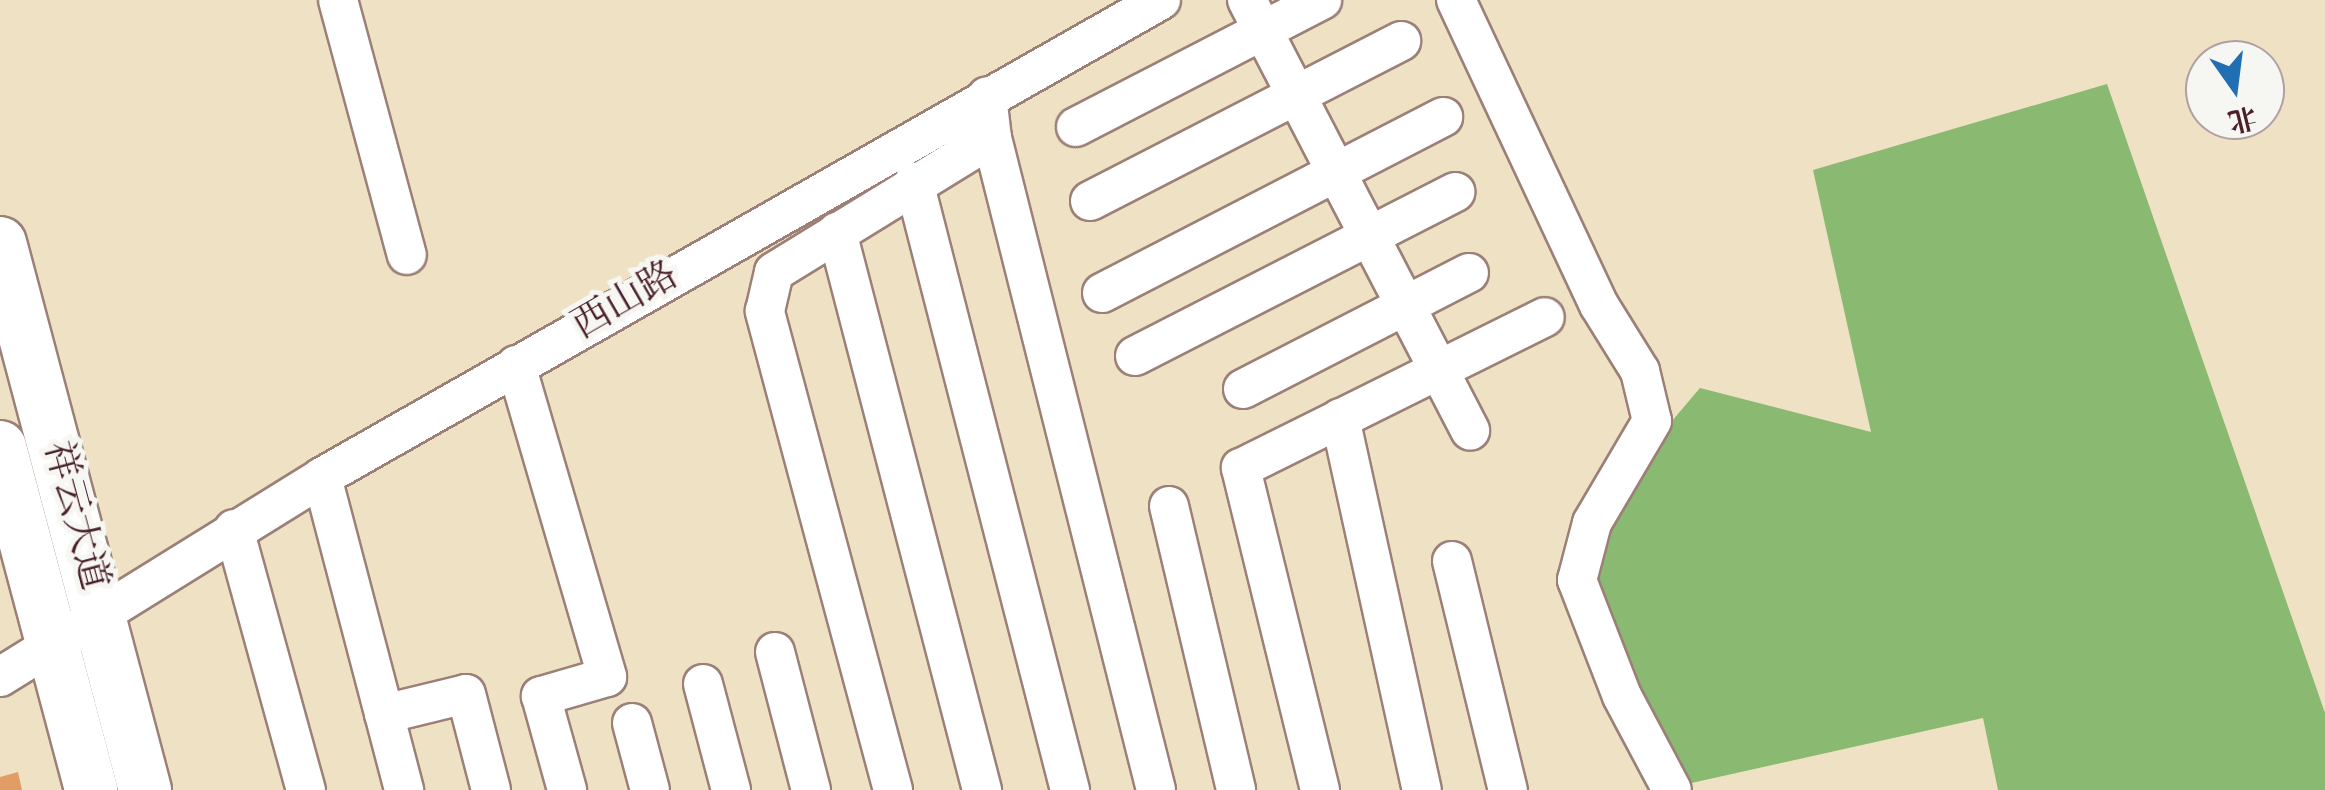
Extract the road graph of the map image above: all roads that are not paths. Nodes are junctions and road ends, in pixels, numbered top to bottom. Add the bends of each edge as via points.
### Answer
1 (338, 0) edge
2 (1161, 0) edge
3 (1322, 0) edge
4 (1456, 0) edge
5 (1255, 15) edge
6 (1401, 41) dead end
7 (1297, 95) junction
8 (986, 96) junction
9 (1443, 118) dead end
10 (1076, 127) dead end
11 (992, 138) junction
12 (1336, 172) junction
13 (914, 182) junction
14 (1455, 192) dead end
15 (1090, 201) dead end
16 (837, 232) junction
17 (1369, 236) junction
18 (0, 243) edge
19 (407, 255) dead end
20 (1470, 273) dead end
21 (1102, 293) dead end
22 (1405, 306) junction
23 (1545, 317) dead end
24 (1135, 356) dead end
25 (516, 365) junction
26 (1439, 370) junction
27 (1242, 389) dead end
28 (1340, 418) junction
29 (1470, 431) dead end
30 (0, 448) edge
31 (322, 478) junction
32 (1168, 506) dead end
33 (234, 529) junction
34 (1452, 562) dead end
35 (100, 618) junction
36 (53, 646) junction
37 (774, 652) dead end
38 (0, 677) edge
39 (703, 684) dead end
40 (384, 714) junction
41 (632, 723) dead end
42 (91, 790) edge
43 (146, 790) edge
44 (306, 790) edge
45 (404, 790) edge
46 (491, 790) edge
47 (567, 790) edge
48 (650, 790) edge
49 (731, 790) edge
50 (810, 790) edge
51 (893, 790) edge
52 (982, 790) edge
53 (1070, 790) edge
54 (1156, 790) edge
55 (1236, 790) edge
56 (1320, 790) edge
57 (1422, 790) edge
58 (1508, 790) edge
59 (1672, 790) edge

1 - 19 street
2 - 8 street, 西山路
3 - 5 street
4 - 59 street via 1599,305 1640,371 1652,421 1592,523 1578,580 1622,696
5 - 7 street
5 - 10 street
6 - 7 street
7 - 12 street
7 - 15 street
8 - 11 street
8 - 25 street, 西山路
9 - 12 street
11 - 13 street
11 - 54 street
12 - 17 street
12 - 21 street
13 - 16 street
13 - 53 street
14 - 17 street
16 - 51 street via 774,272 764,311
16 - 52 street
17 - 22 street
17 - 24 street
18 - 35 highway, 祥云大道
20 - 22 street
22 - 26 street
22 - 27 street
23 - 26 street
25 - 31 street, 西山路
25 - 47 street via 607,677 541,696
26 - 28 street
26 - 29 street
28 - 56 street via 1241,468
28 - 57 street
30 - 36 highway, 祥云大道
31 - 33 street, 西山路
31 - 40 street
32 - 55 street
33 - 35 street, 西山路
33 - 44 street
34 - 58 street
35 - 36 street, 西山路
35 - 43 highway, 祥云大道
36 - 38 street, 西山路
36 - 42 highway, 祥云大道
37 - 50 street
39 - 49 street
40 - 45 street
40 - 46 street via 466,694
41 - 48 street

